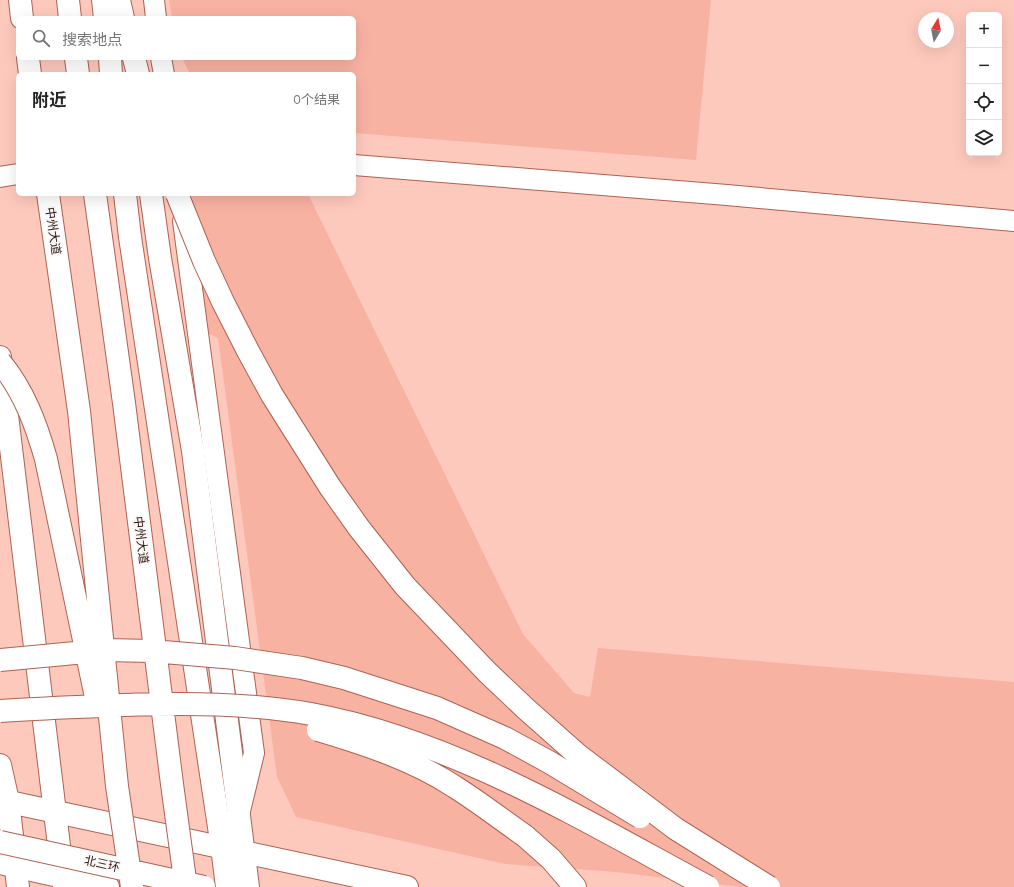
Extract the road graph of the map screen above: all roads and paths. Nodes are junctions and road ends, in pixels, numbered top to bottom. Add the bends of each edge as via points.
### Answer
1 (20, 0) edge
2 (68, 0) edge
3 (103, 0) edge
4 (119, 0) edge
5 (125, 0) edge
6 (154, 0) edge
7 (22, 16) edge
8 (70, 16) edge
9 (105, 16) edge
10 (123, 16) edge
11 (127, 16) edge
12 (156, 16) edge
13 (28, 60) edge
14 (76, 60) edge
15 (110, 60) edge
16 (133, 60) edge
17 (134, 60) edge
18 (161, 60) edge
19 (30, 72) edge
20 (78, 72) edge
21 (112, 72) edge
22 (135, 72) edge
23 (137, 72) edge
24 (164, 72) edge
25 (356, 165) edge
26 (16, 174) edge
27 (0, 177) edge
28 (48, 196) edge
29 (95, 196) edge
30 (125, 196) edge
31 (151, 196) edge
32 (178, 196) edge
33 (179, 196) edge
34 (1014, 220) edge
35 (0, 356) edge
36 (0, 362) edge
37 (0, 660) edge
38 (215, 704) junction
39 (0, 711) edge
40 (0, 765) edge
41 (117, 786) junction
42 (4, 801) edge
43 (55, 812) junction
44 (240, 815) junction
45 (0, 842) edge
46 (222, 847) junction
47 (244, 852) junction
48 (11, 872) edge
49 (64, 882) edge
50 (108, 887) edge
51 (132, 887) edge
52 (186, 887) edge
53 (204, 887) edge
54 (227, 887) edge
55 (248, 887) edge
56 (407, 887) edge
57 (575, 887) edge
58 (708, 887) edge
59 (769, 887) edge

1 - 7 main road
2 - 8 main road
3 - 9 main road
4 - 10 main road
5 - 11 main road
6 - 12 street
13 - 19 main road
14 - 20 main road
15 - 21 main road
16 - 22 main road
17 - 23 main road
18 - 24 street
25 - 34 street
26 - 27 street
28 - 41 main road, 中州大道, bridge via 79,411
29 - 52 main road, 中州大道, bridge
30 - 46 main road
31 - 44 main road via 193,451
32 - 44 street via 254,753
33 - 59 main road, bridge via 204,261 272,395 330,487 405,586 487,672 578,755 676,829
35 - 43 main road
36 - 41 main road, bridge via 24,399 38,430 93,688
37 - 59 main road, bridge via 107,650 152,651 235,658 302,668 344,678 437,708 505,738 646,821
38 - 39 main road, bridge
38 - 57 main road, bridge via 347,739 417,766 455,786 525,836 551,859
38 - 58 main road, bridge via 312,714 374,730 444,754 496,776
40 - 42 main road
41 - 51 main road, 中州大道, bridge
42 - 43 main road
42 - 48 main road
43 - 46 main road
43 - 49 main road
44 - 47 main road
45 - 53 main road, 北三环, bridge
46 - 47 main road
46 - 54 main road
47 - 55 main road
47 - 56 main road
48 - 49 main road
49 - 50 main road

